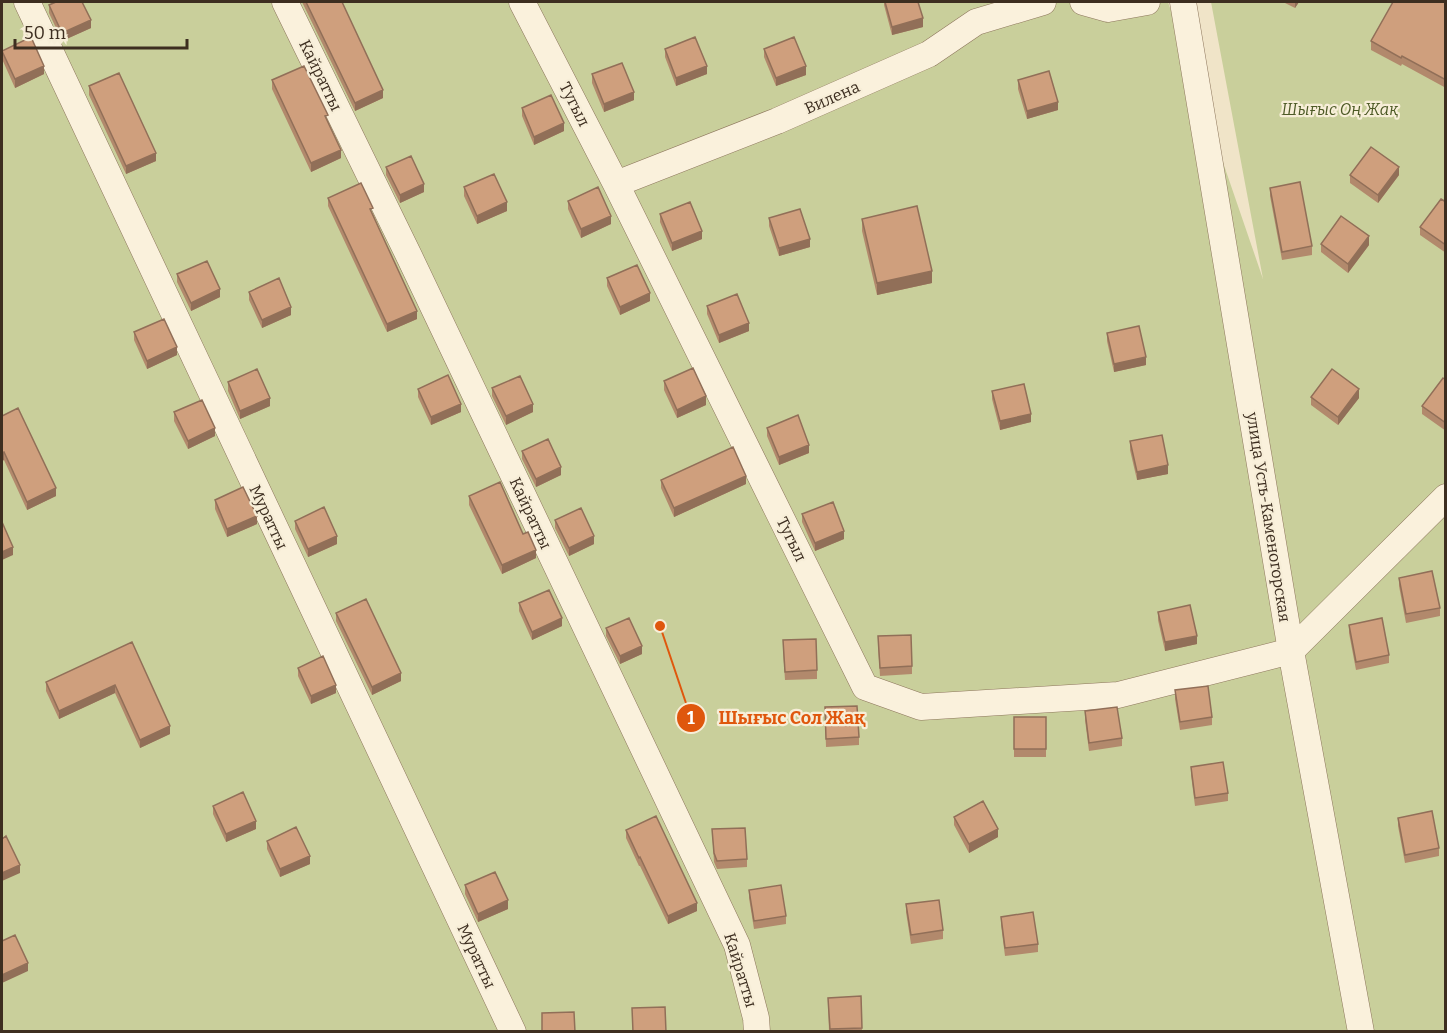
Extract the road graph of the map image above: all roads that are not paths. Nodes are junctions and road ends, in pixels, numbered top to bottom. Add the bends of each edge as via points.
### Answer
1 (27, 2) edge
2 (285, 2) edge
3 (522, 2) edge
4 (1043, 2) edge
5 (1083, 2) edge
6 (1147, 2) edge
7 (1184, 2) edge
8 (616, 184) junction
9 (1446, 497) edge
10 (1291, 651) junction
11 (513, 1032) edge
12 (757, 1032) edge
13 (1361, 1032) edge

1 - 11 street, Муратты
2 - 12 street, Кайратты via 416,268 736,945
3 - 8 street, Тугыл
4 - 8 street, Вилена via 976,22 929,54 777,121
5 - 6 street via 1108,9
7 - 10 street, улица Усть-Каменогорская
8 - 10 street, Тугыл via 865,687 921,707 1118,695
9 - 10 street
10 - 13 street, улица Усть-Каменогорская

